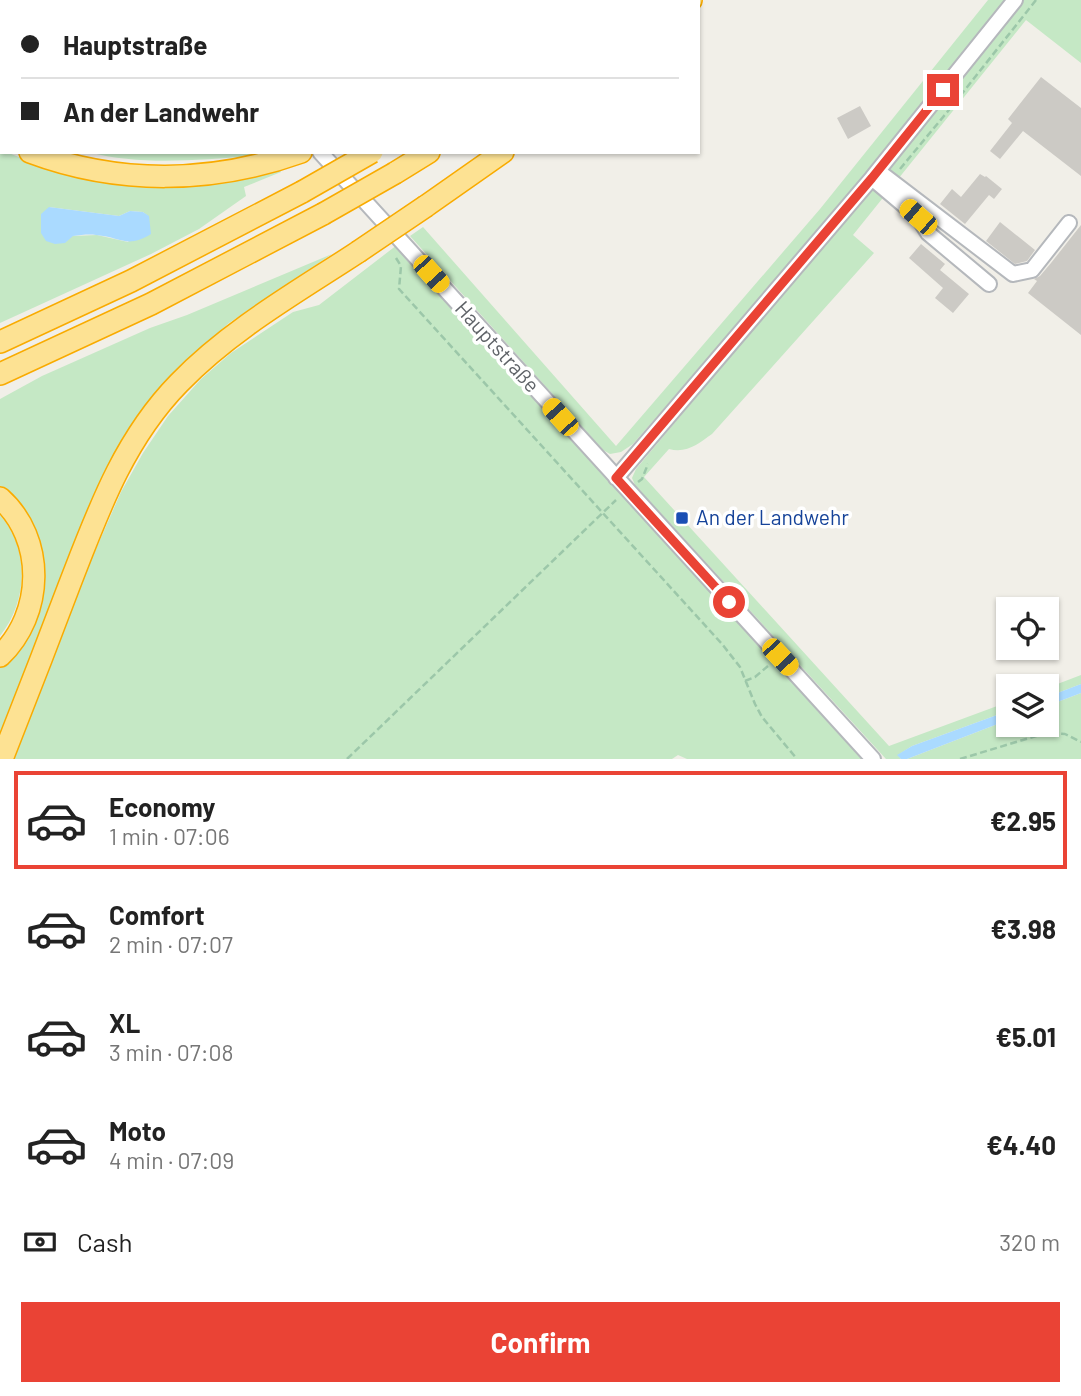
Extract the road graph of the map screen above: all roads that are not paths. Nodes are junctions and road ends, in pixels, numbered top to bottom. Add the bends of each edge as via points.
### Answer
1 (1015, 0) edge
2 (36, 154) edge
3 (50, 154) edge
4 (295, 154) edge
5 (322, 154) edge
6 (368, 154) edge
7 (426, 154) edge
8 (500, 154) edge
9 (66, 164) junction
10 (875, 175) junction
11 (1069, 223) dead end
12 (989, 284) dead end
13 (75, 340) junction
14 (0, 342) edge
15 (0, 374) edge
16 (0, 387) edge
17 (616, 478) junction
18 (0, 498) edge
19 (0, 656) edge
20 (2, 759) edge
21 (873, 759) edge

1 - 10 street
2 - 9 highway
3 - 9 highway
4 - 9 highway via 228,172 178,177 121,175
5 - 17 street, Hauptstraße
6 - 14 highway, bridge via 131,281
7 - 13 highway, bridge via 323,214
8 - 20 highway, bridge via 225,342 178,384 125,455 99,510
10 - 11 street via 1013,274 1032,270
10 - 12 street via 928,233
10 - 17 street
13 - 15 highway
13 - 16 highway via 43,367
17 - 21 street, Hauptstraße
18 - 19 highway via 24,530 35,584 21,630

